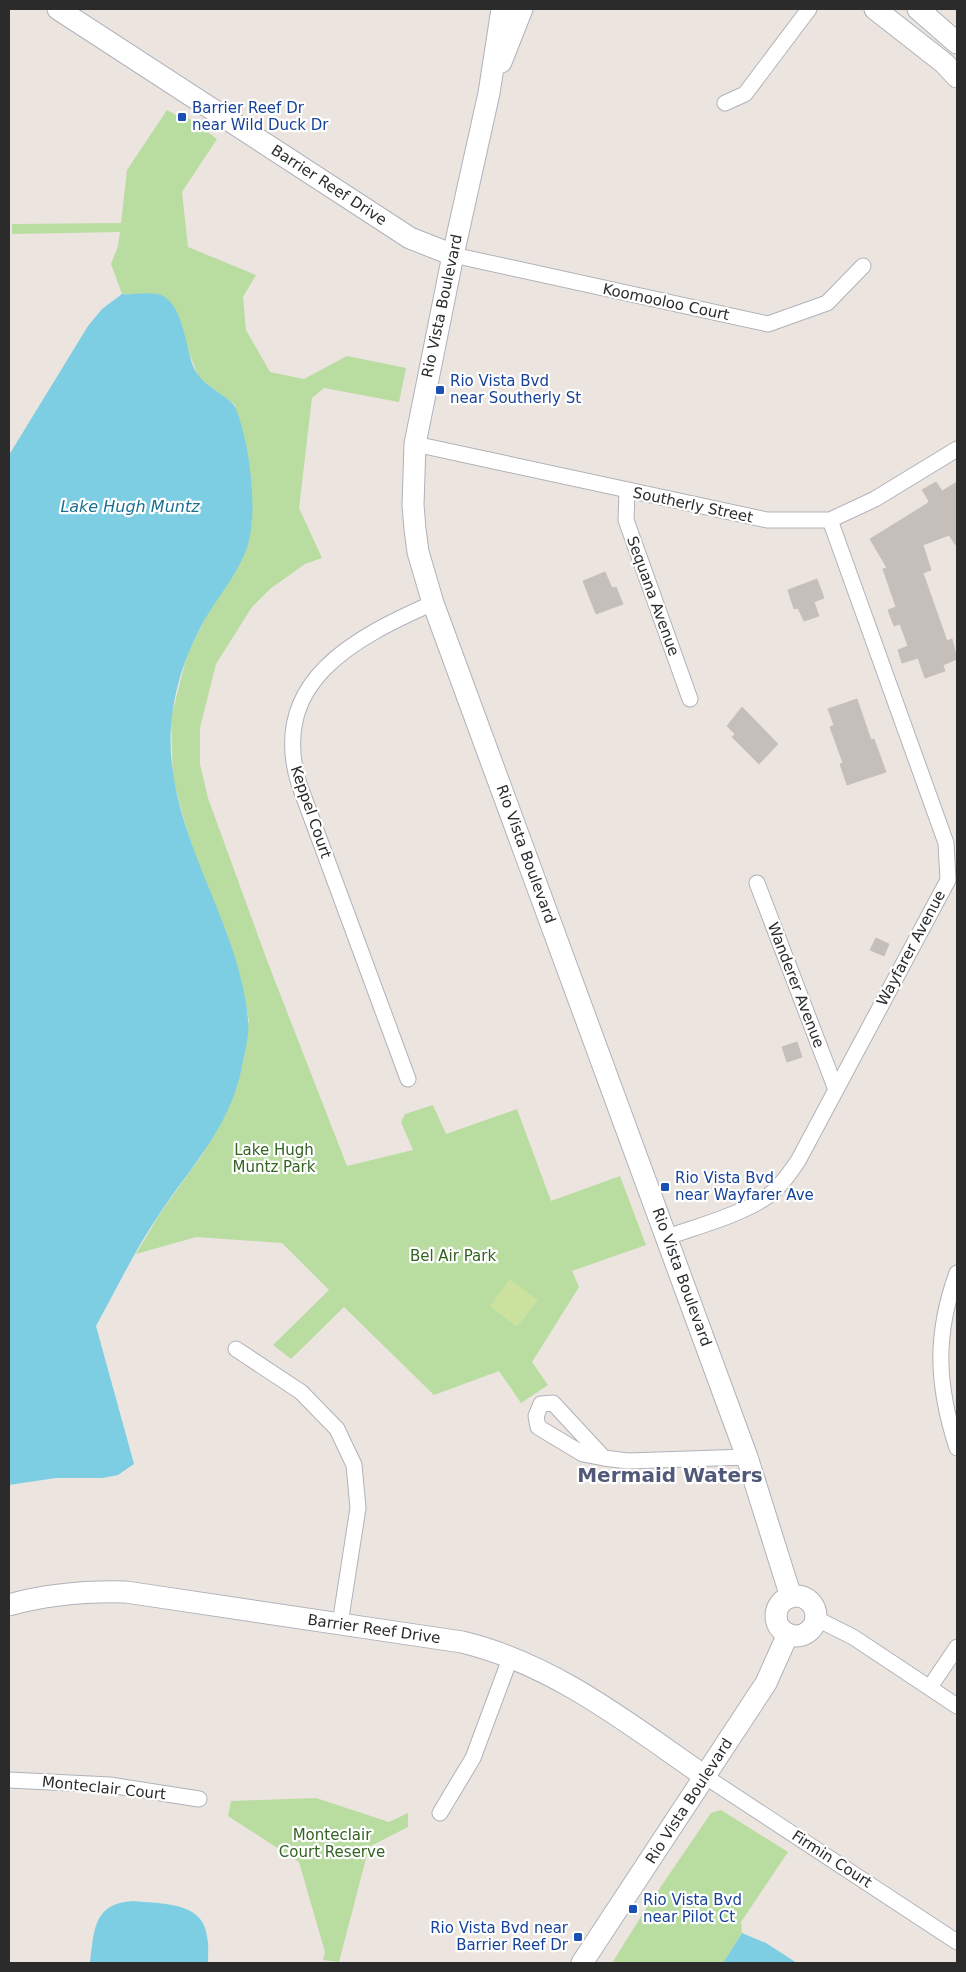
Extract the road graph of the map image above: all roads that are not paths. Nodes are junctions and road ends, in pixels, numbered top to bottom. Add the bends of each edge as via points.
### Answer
1 (58, 9) edge
2 (502, 9) edge
3 (522, 9) edge
4 (809, 9) edge
5 (875, 9) edge
6 (918, 9) edge
7 (957, 43) edge
8 (957, 77) edge
9 (489, 93) junction
10 (724, 103) dead end
11 (453, 255) junction
12 (863, 266) dead end
13 (415, 444) junction
14 (957, 450) edge
15 (627, 491) junction
16 (830, 520) junction
17 (433, 603) junction
18 (690, 699) dead end
19 (758, 882) dead end
20 (953, 882) edge
21 (408, 1079) dead end
22 (835, 1088) junction
23 (668, 1237) junction
24 (957, 1273) edge
25 (236, 1349) dead end
26 (957, 1448) edge
27 (748, 1456) junction
28 (604, 1458) dead end
29 (791, 1597) junction
30 (9, 1606) edge
31 (815, 1618) junction
32 (340, 1624) junction
33 (788, 1634) junction
34 (957, 1647) edge
35 (511, 1656) junction
36 (930, 1687) junction
37 (957, 1706) edge
38 (706, 1777) junction
39 (9, 1780) edge
40 (199, 1799) dead end
41 (440, 1813) dead end
42 (957, 1942) edge
43 (582, 1963) edge

1 - 11 street, Barrier Reef Drive via 410,238
2 - 9 street, Rio Vista Boulevard
3 - 9 street, Rio Vista Boulevard
4 - 10 street via 745,94
5 - 8 street
6 - 7 street
9 - 11 street, Rio Vista Boulevard
11 - 12 street, Koomooloo Court via 768,324 827,303
11 - 13 street, Rio Vista Boulevard
13 - 15 street, Southerly Street
13 - 17 street, Rio Vista Boulevard via 415,529 418,552
14 - 16 street, Southerly Street via 875,499
15 - 16 street, Southerly Street via 767,520
15 - 18 street, Sequana Avenue via 626,520
16 - 20 street, Wayfarer Avenue via 946,843
17 - 21 street, Keppel Court via 371,634 325,666 304,695 292,731 292,755 299,784
17 - 23 street, Rio Vista Boulevard
19 - 22 street, Wanderer Avenue
20 - 22 street, Wayfarer Avenue
22 - 23 street, Wayfarer Avenue via 798,1161 774,1192 750,1206
23 - 27 street, Rio Vista Boulevard
24 - 26 street via 945,1314 940,1363 945,1411
25 - 32 street via 301,1392 337,1430 354,1465 358,1508
27 - 28 street via 628,1461
27 - 29 street, Rio Vista Boulevard
29 - 31 street via 810,1603
29 - 33 street via 777,1610 778,1626
30 - 32 street, Barrier Reef Drive via 48,1595 126,1592
31 - 33 street via 810,1630 804,1634
31 - 36 street via 854,1637
32 - 35 street, Barrier Reef Drive via 462,1642
33 - 38 street, Rio Vista Boulevard via 766,1683
34 - 36 street
35 - 38 street, Barrier Reef Drive via 568,1683
35 - 41 street via 473,1758
36 - 37 street
38 - 42 street, Firmin Court
38 - 43 street, Rio Vista Boulevard
39 - 40 street, Monteclair Court via 110,1785

